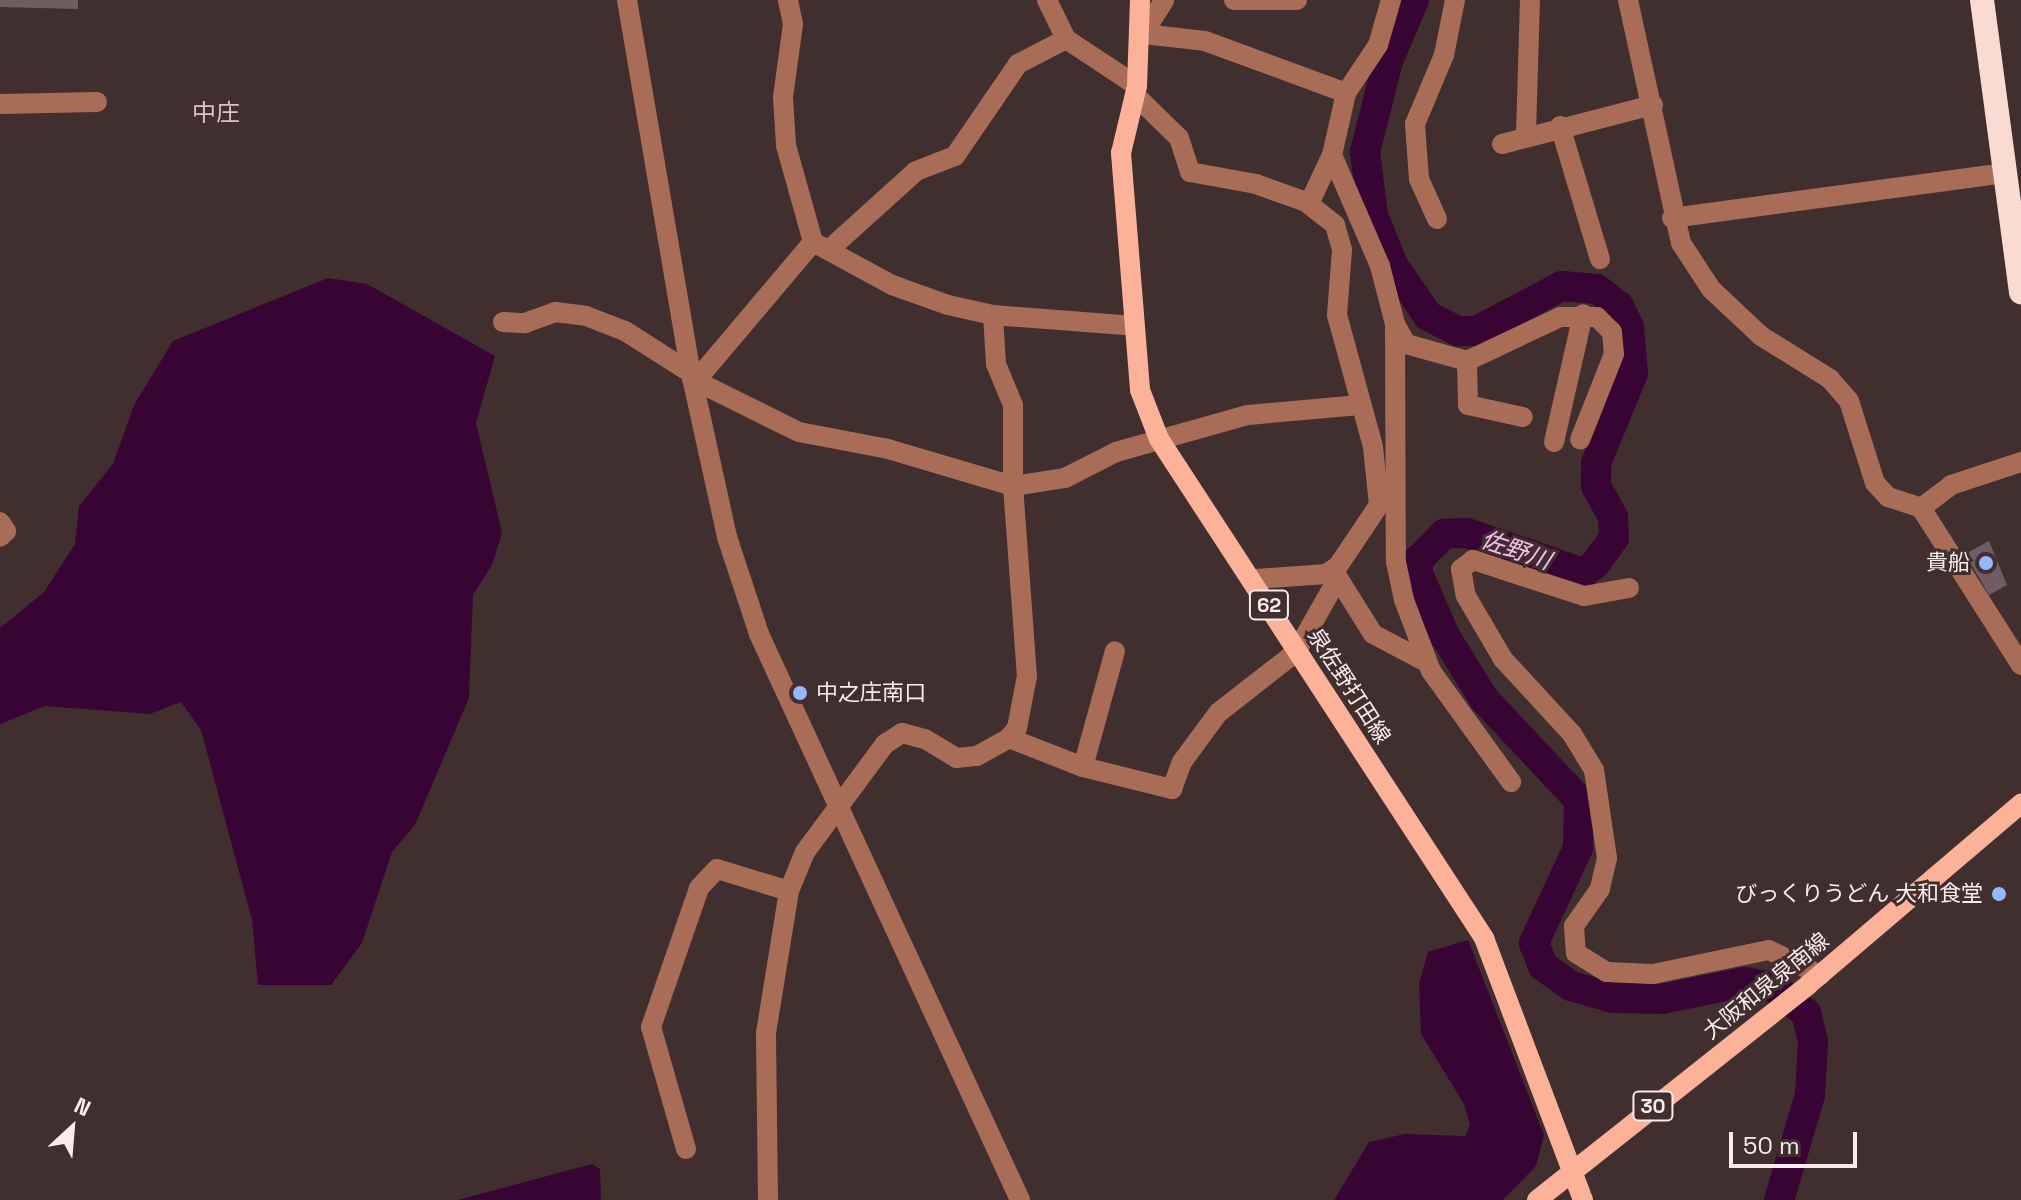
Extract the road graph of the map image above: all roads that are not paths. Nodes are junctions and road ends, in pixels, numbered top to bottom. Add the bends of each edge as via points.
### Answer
1 (627, 0) edge
2 (788, 0) edge
3 (1047, 0) edge
4 (1140, 0) edge
5 (1164, 0) edge
6 (1234, 0) edge
7 (1297, 0) edge
8 (1391, 0) edge
9 (1455, 0) edge
10 (1530, 0) edge
11 (1628, 0) edge
12 (1982, 0) edge
13 (1143, 34) junction
14 (1066, 39) junction
15 (1136, 91) junction
16 (1346, 93) junction
17 (97, 102) dead end
18 (0, 104) edge
19 (1653, 105) junction
20 (1560, 126) junction
21 (1526, 134) junction
22 (1502, 144) dead end
23 (1332, 155) junction
24 (2005, 173) junction
25 (1309, 204) junction
26 (1672, 218) junction
27 (1437, 219) dead end
28 (822, 244) junction
29 (1600, 259) dead end
30 (2020, 280) edge
31 (1583, 314) junction
32 (993, 315) junction
33 (503, 322) dead end
34 (1395, 324) junction
35 (1135, 326) junction
36 (1467, 361) junction
37 (694, 376) junction
38 (1564, 397) junction
39 (1594, 403) junction
40 (1360, 405) junction
41 (1523, 417) dead end
42 (1159, 439) junction
43 (1580, 440) dead end
44 (1554, 442) dead end
45 (2021, 462) edge
46 (1013, 486) junction
47 (1387, 507) junction
48 (1921, 508) junction
49 (0, 522) edge
50 (0, 537) edge
51 (1335, 574) junction
52 (1255, 579) junction
53 (1629, 588) dead end
54 (1115, 651) dead end
55 (1296, 652) junction
56 (1427, 664) junction
57 (2021, 665) edge
58 (1009, 738) junction
59 (1083, 767) junction
60 (1511, 782) dead end
61 (839, 804) junction
62 (2021, 804) edge
63 (789, 891) junction
64 (1814, 980) junction
65 (686, 1149) dead end
66 (1568, 1172) junction
67 (768, 1200) edge
68 (1020, 1200) edge
69 (1537, 1200) edge
70 (1583, 1200) edge

1 - 37 street
2 - 28 street via 793,24 783,97 786,145
3 - 14 street
4 - 13 main road, 泉佐野打田線 / 62
5 - 13 street
6 - 7 street
8 - 16 street via 1378,45
9 - 27 street via 1444,55 1415,124 1416,163
10 - 21 street
11 - 19 street
12 - 24 highway
13 - 15 main road, 泉佐野打田線 / 62
13 - 16 street via 1205,41
14 - 15 street
14 - 28 street via 1018,64 955,156 916,171
15 - 25 street via 1179,138 1190,172 1256,184
15 - 35 main road, 泉佐野打田線 / 62 via 1121,153
16 - 23 street
17 - 18 street
19 - 20 street
19 - 26 street
20 - 21 street
20 - 29 street
21 - 22 street
23 - 25 street
23 - 34 street via 1380,266
24 - 26 street
24 - 30 highway
25 - 40 street via 1335,225 1342,250 1337,315
26 - 48 street via 1711,289 1761,336 1830,379 1849,401 1875,483 1888,497
28 - 32 street via 892,285
28 - 37 street
31 - 36 street via 1560,317
31 - 38 street
31 - 39 street via 1597,317 1612,332 1614,354
32 - 35 street
32 - 46 street via 996,364 1013,405
33 - 37 street via 525,323 555,312 586,316 625,331
34 - 36 street via 1406,344
34 - 47 street
35 - 42 main road, 泉佐野打田線 / 62 via 1140,390
36 - 41 street via 1468,405
37 - 46 street via 799,432 888,449
37 - 61 street via 723,524 759,634
38 - 39 street
38 - 44 street
39 - 43 street
40 - 42 street via 1248,415
40 - 47 street
42 - 46 street via 1065,478
42 - 52 main road, 泉佐野打田線 / 62
45 - 48 street via 1951,485
46 - 58 street via 1027,676 1017,728
47 - 51 street
47 - 56 street via 1396,562
48 - 57 street
49 - 50 street via 6,531
51 - 52 street
51 - 55 street
51 - 56 street via 1373,634
52 - 55 main road, 泉佐野打田線 / 62
53 - 64 street via 1584,596 1473,560 1461,569 1466,596 1503,659 1572,734 1594,770 1607,858 1600,889 1574,926 1576,953 1607,972 1653,974 1769,950
54 - 59 street
55 - 59 street via 1218,713 1182,762 1172,789
55 - 66 main road, 泉佐野打田線 / 62 via 1484,938
56 - 60 street
58 - 59 street
58 - 61 street via 977,756 957,758 902,733 885,744
61 - 63 street via 805,852
61 - 68 street
62 - 64 main road, 大阪和泉泉南線 / 30
63 - 65 street via 717,869 699,888 651,1027
63 - 67 street via 766,1033
64 - 66 main road, 大阪和泉泉南線 / 30
66 - 69 main road, 大阪和泉泉南線 / 30
66 - 70 main road, 泉佐野打田線 / 62

